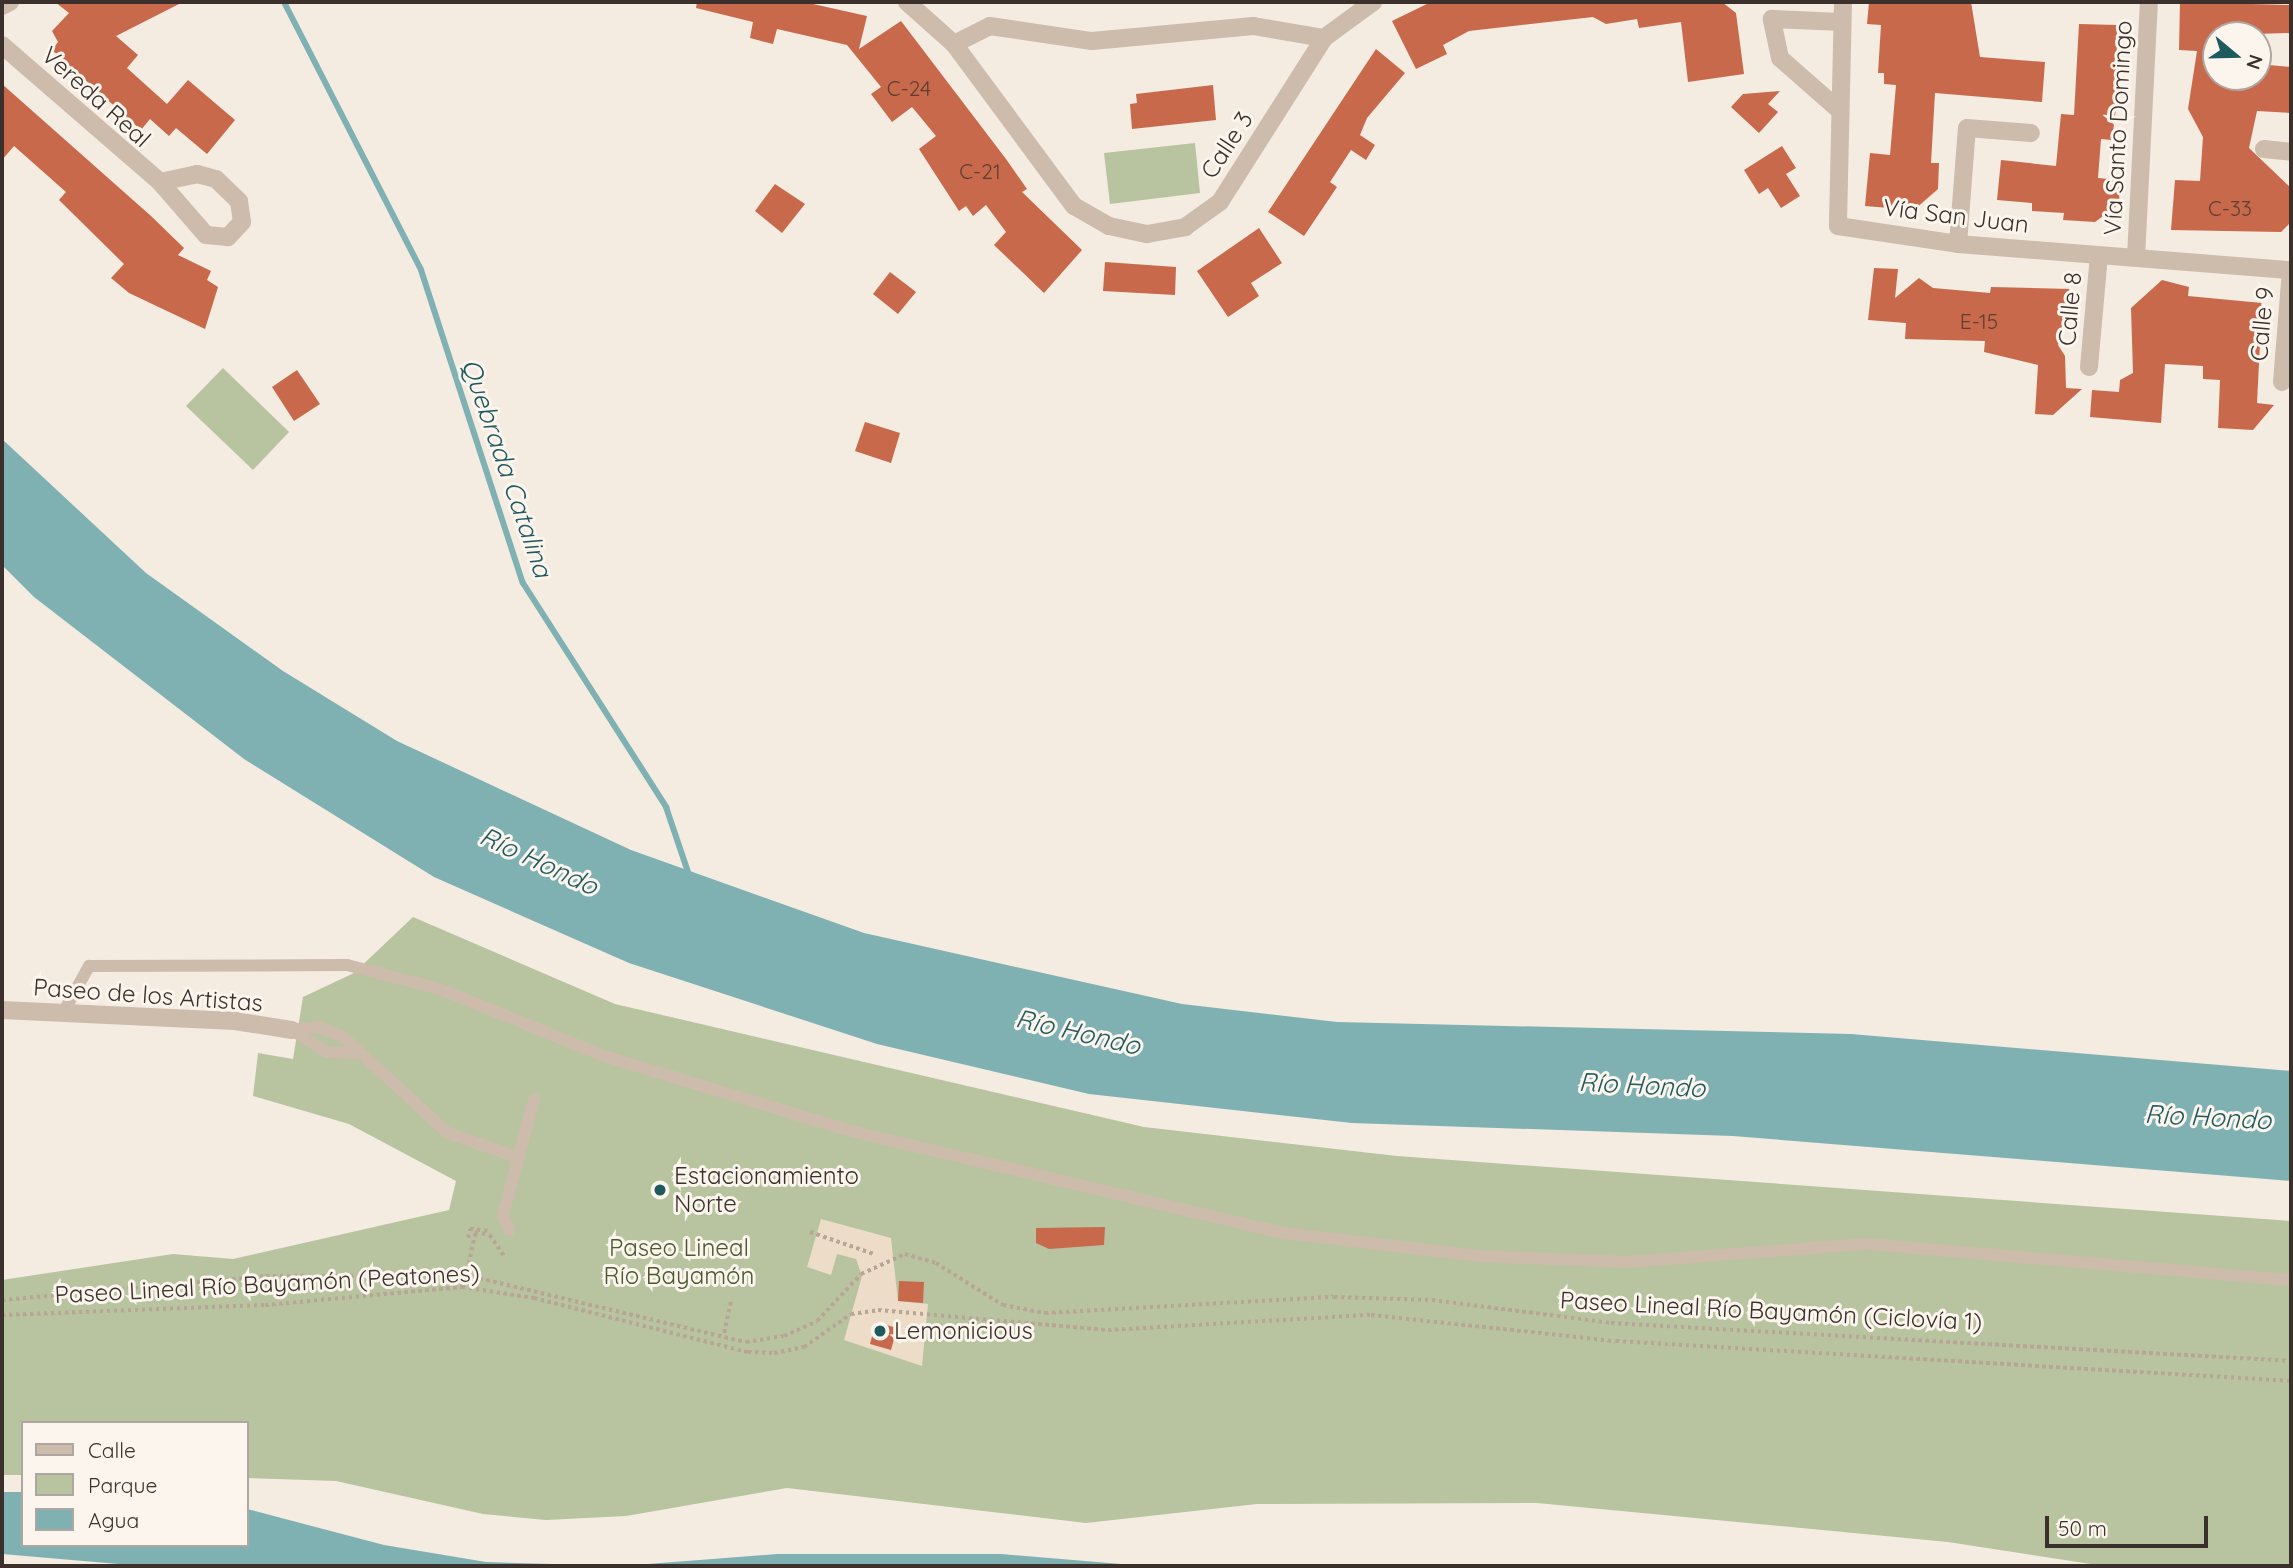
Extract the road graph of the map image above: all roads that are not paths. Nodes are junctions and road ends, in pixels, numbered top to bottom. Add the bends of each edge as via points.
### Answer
1 (10, 2) edge
2 (907, 2) edge
3 (1373, 2) edge
4 (1843, 2) edge
5 (2149, 2) edge
6 (2, 6) edge
7 (1842, 22) junction
8 (1324, 38) junction
9 (954, 44) junction
10 (2, 45) edge
11 (1838, 109) junction
12 (2031, 132) dead end
13 (2264, 149) dead end
14 (2291, 152) edge
15 (160, 182) junction
16 (1958, 244) junction
17 (2099, 255) junction
18 (2136, 257) junction
19 (2291, 270) edge
20 (2089, 368) dead end
21 (2282, 382) dead end
22 (2, 1010) edge
23 (63, 1013) junction
24 (292, 1030) junction
25 (355, 1053) junction
26 (534, 1099) dead end
27 (517, 1157) junction
28 (509, 1230) dead end
29 (2291, 1280) edge

1 - 6 street
2 - 9 street, Calle 3
3 - 8 street, Calle 3
4 - 7 street, Vía San Juan
5 - 18 street, Vía Santo Domingo
7 - 11 street, Vía San Juan
7 - 11 street via 1772,19 1780,58
8 - 9 street via 1253,26 1092,41 990,26
8 - 9 street, Calle 3 via 1220,202 1185,227 1147,234 1109,226 1074,206
10 - 15 street, Vereda Real
11 - 16 street, Vía San Juan via 1838,226
12 - 16 street via 1967,128
13 - 14 street
15 - 15 street, Vereda Real via 206,235 228,237 242,222 239,201 209,176
16 - 17 street, Vía San Juan
17 - 18 street, Vía San Juan
17 - 20 street, Calle 8
18 - 19 street, Vía San Juan
19 - 21 street, Calle 9
22 - 23 street, Paseo de los Artistas
23 - 24 street, Paseo de los Artistas
23 - 29 lane via 89,966 347,965 440,989 604,1056 851,1131 1284,1233 1480,1256 1626,1262 1868,1244
24 - 25 lane via 327,1052
24 - 25 lane via 331,1030
25 - 27 lane via 396,1081 448,1133
26 - 27 lane
27 - 28 lane via 503,1215

